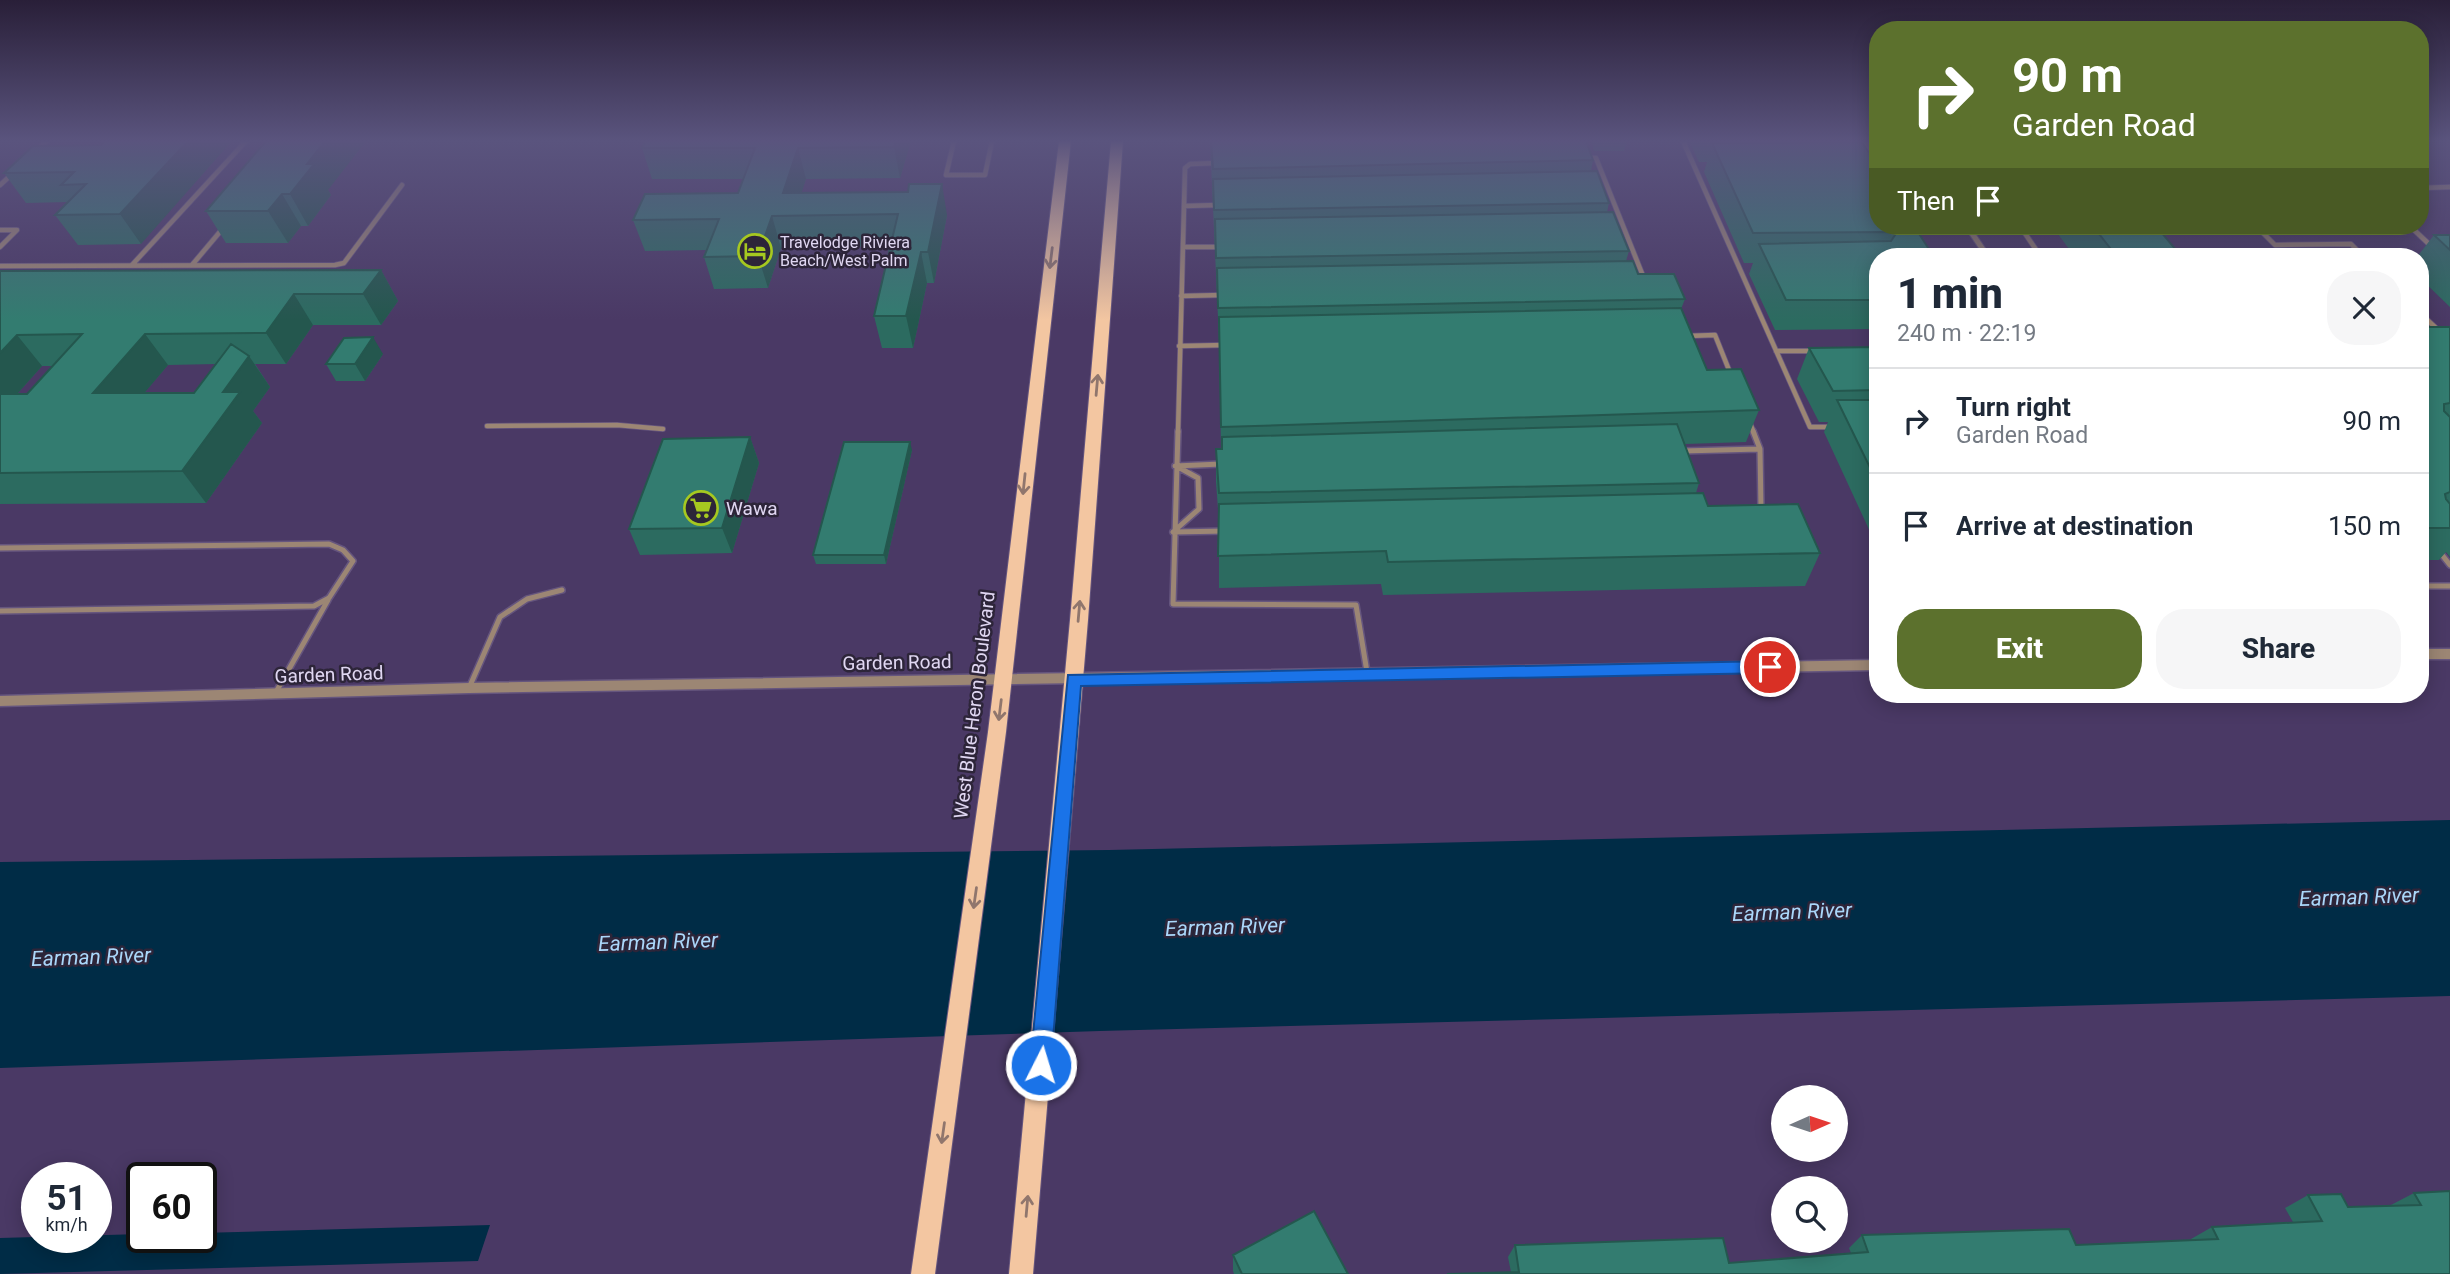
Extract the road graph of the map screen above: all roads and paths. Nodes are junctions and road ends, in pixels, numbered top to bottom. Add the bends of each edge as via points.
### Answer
1 (191, 200) edge
2 (391, 200) edge
3 (1058, 200) edge
4 (1112, 200) edge
5 (1184, 200) edge
6 (1613, 200) edge
7 (1710, 200) edge
8 (1225, 205) edge
9 (1184, 206) junction
10 (226, 224) edge
11 (0, 230) edge
12 (2265, 235) edge
13 (2420, 235) edge
14 (1614, 239) edge
15 (1628, 239) junction
16 (1924, 245) edge
17 (0, 247) edge
18 (1183, 247) junction
19 (1224, 247) edge
20 (1926, 248) edge
21 (2355, 248) edge
22 (2440, 254) edge
23 (132, 265) junction
24 (192, 265) junction
25 (0, 266) edge
26 (1753, 268) dead end
27 (1740, 269) junction
28 (1648, 288) edge
29 (1236, 295) edge
30 (1181, 296) junction
31 (2429, 322) edge
32 (2440, 332) edge
33 (1674, 336) edge
34 (1234, 345) edge
35 (1179, 346) junction
36 (1776, 351) junction
37 (1827, 351) edge
38 (1735, 386) edge
39 (1745, 411) edge
40 (487, 426) dead end
41 (1837, 427) edge
42 (663, 429) dead end
43 (1760, 449) junction
44 (1676, 451) edge
45 (1231, 464) edge
46 (1175, 466) junction
47 (1761, 519) edge
48 (1227, 531) edge
49 (1173, 532) junction
50 (2435, 547) edge
51 (0, 548) edge
52 (2450, 565) edge
53 (2429, 586) edge
54 (2450, 586) edge
55 (562, 590) dead end
56 (329, 598) junction
57 (0, 611) edge
58 (2429, 654) edge
59 (2450, 654) edge
60 (1869, 665) edge
61 (1367, 674) junction
62 (1074, 679) junction
63 (1003, 680) junction
64 (469, 688) junction
65 (274, 695) junction
66 (0, 701) edge
67 (923, 1274) edge
68 (1021, 1274) edge

1 - 23 lane
2 - 24 lane via 344,263
3 -> 63 main road, West Blue Heron Boulevard
62 -> 4 main road
5 - 9 lane
6 - 15 lane
7 - 27 lane
8 - 9 lane
9 - 18 lane
10 - 24 lane
11 - 17 lane via 17,230
12 - 21 lane via 2275,245 2351,244
13 - 22 lane
14 - 15 lane
15 - 28 lane
16 - 20 lane
18 - 19 lane
18 - 30 lane
23 - 24 lane
23 - 25 lane
26 - 27 lane
27 - 36 lane
29 - 30 lane
30 - 35 lane
31 - 32 lane
33 - 38 lane via 1715,335
34 - 35 lane
35 - 46 lane
36 - 37 lane
36 - 41 lane via 1810,427
39 - 43 lane
40 - 42 lane
43 - 44 lane
43 - 47 lane
45 - 46 lane
46 - 49 lane
46 - 49 lane via 1198,478 1199,509
48 - 49 lane
49 - 61 lane via 1172,604 1356,605
50 - 52 lane
51 - 56 lane via 329,544 353,561
53 - 54 lane
55 - 64 lane via 527,599 500,617
56 - 57 lane via 314,606
56 - 65 lane
58 - 59 street
60 - 61 street, Garden Road
61 - 62 street, Garden Road
62 - 63 street, Garden Road
68 -> 62 main road
63 - 64 street, Garden Road
63 -> 67 main road, West Blue Heron Boulevard
64 - 65 street, Garden Road
65 - 66 street, Garden Road

